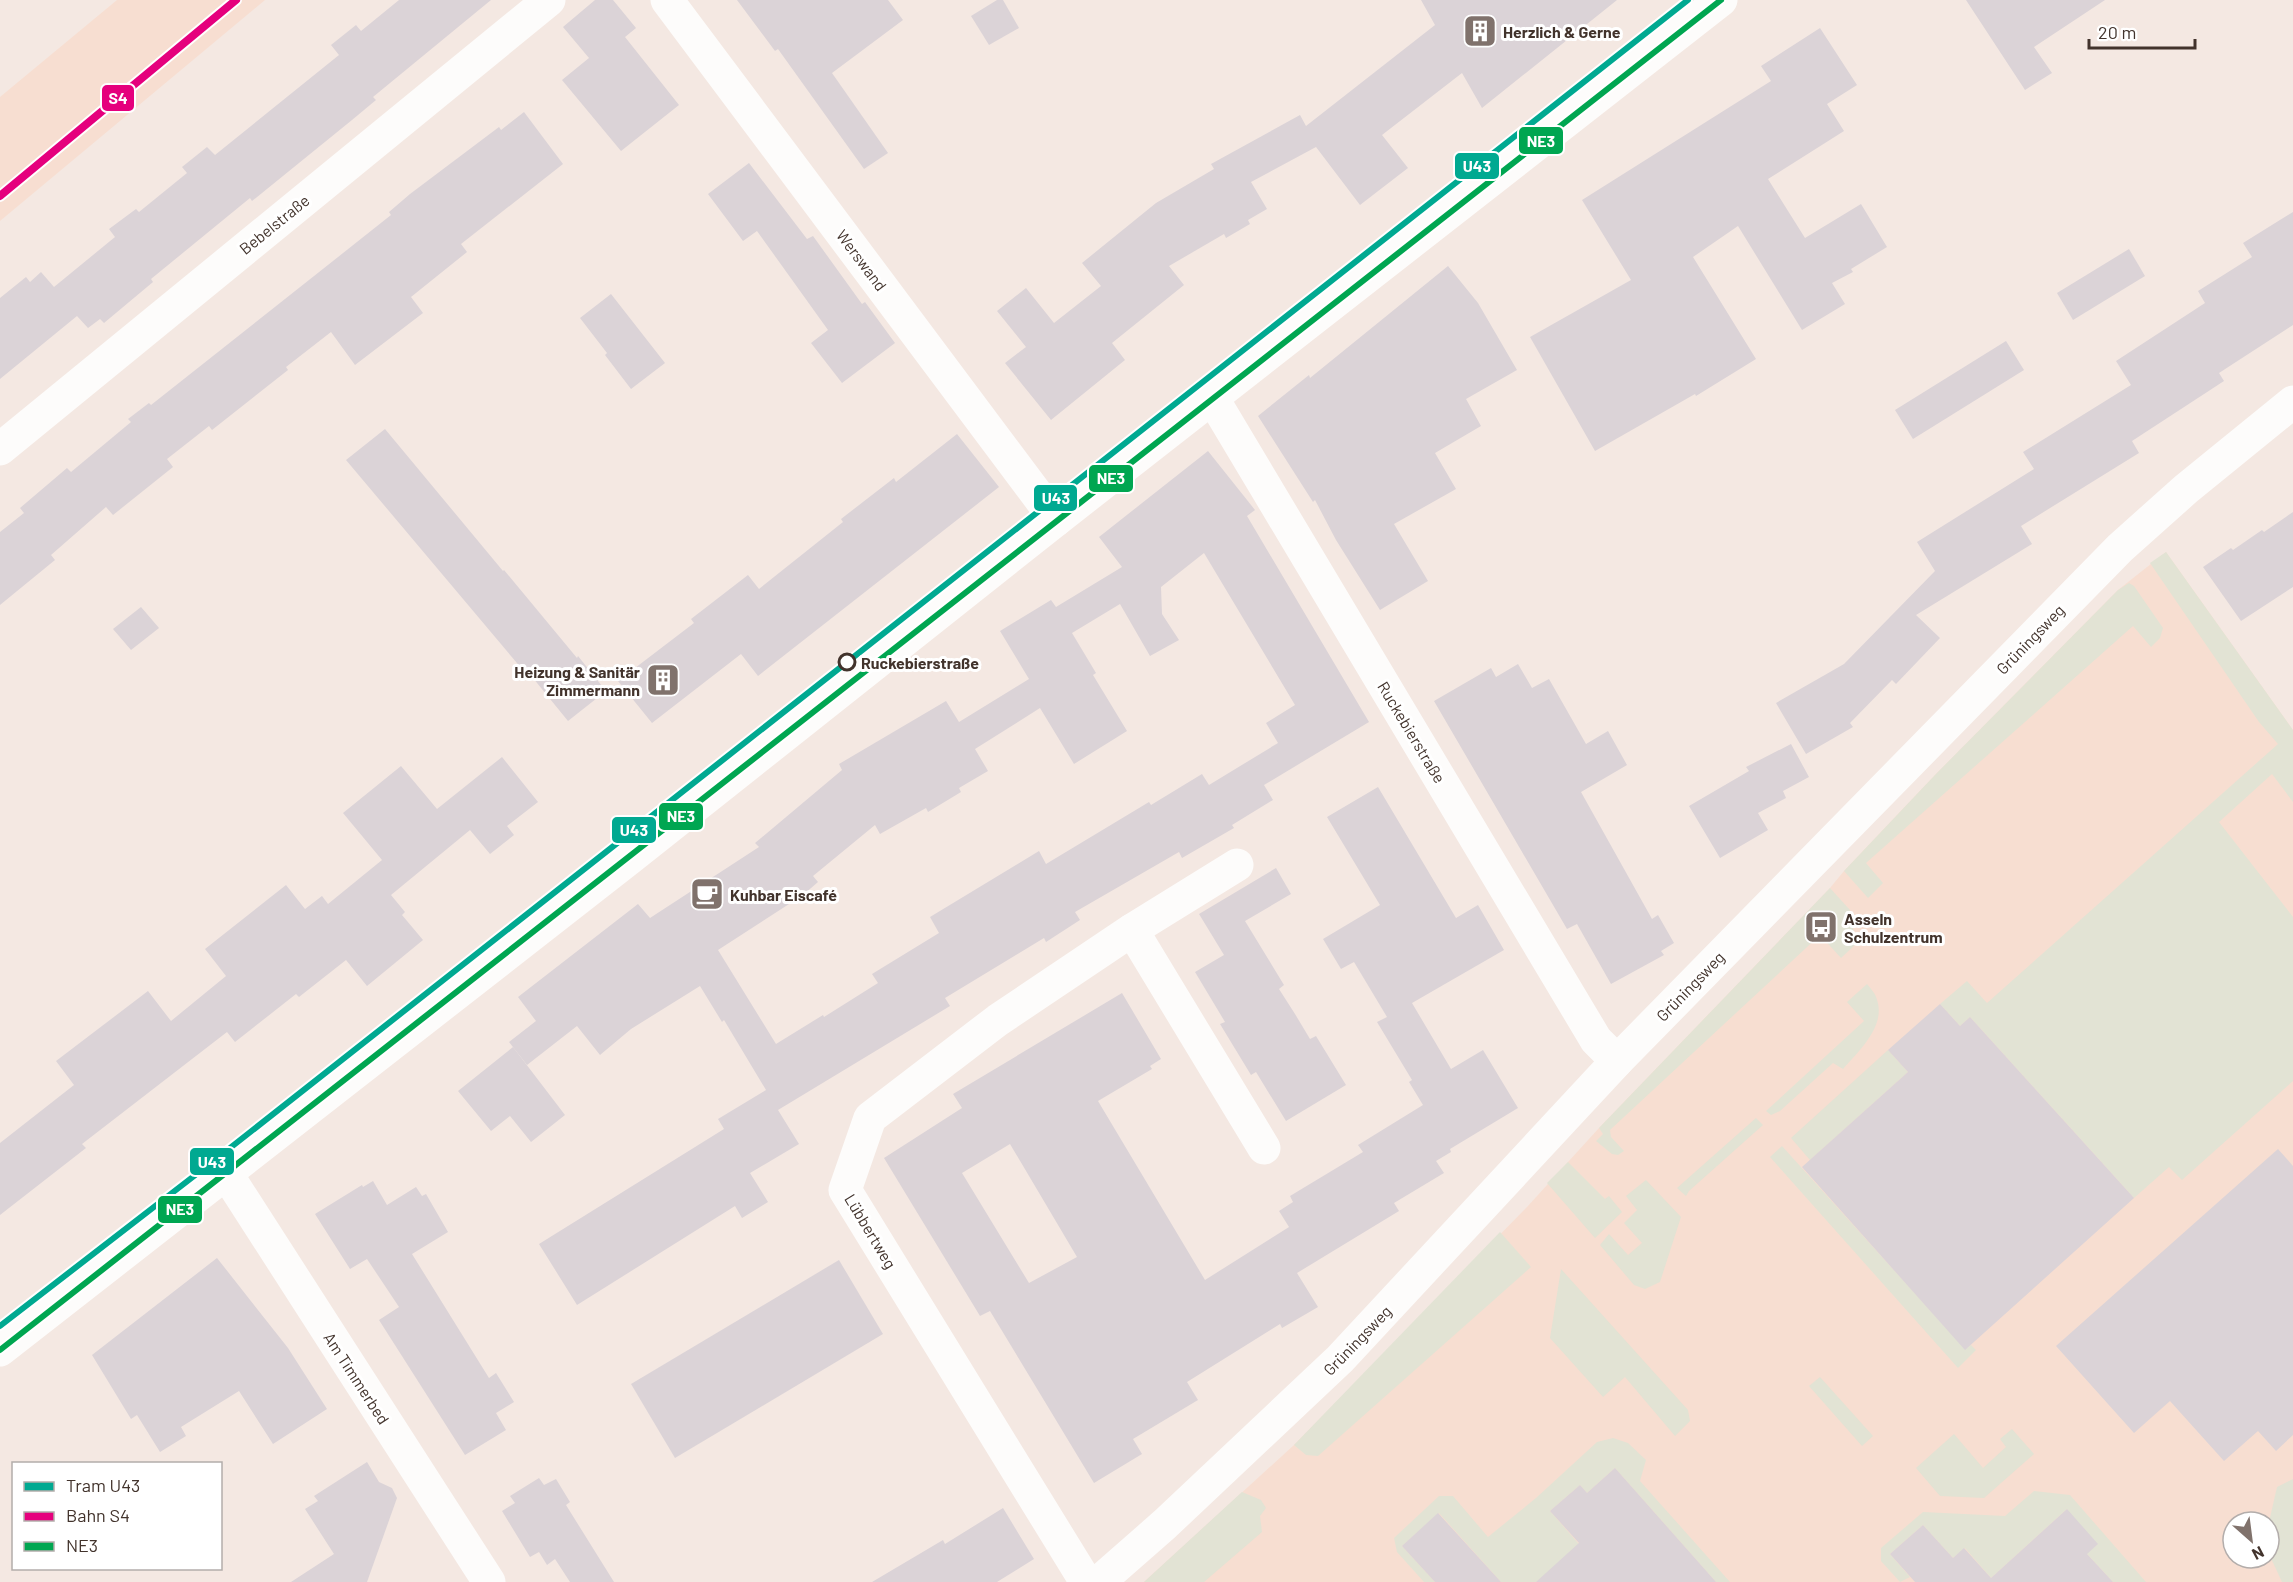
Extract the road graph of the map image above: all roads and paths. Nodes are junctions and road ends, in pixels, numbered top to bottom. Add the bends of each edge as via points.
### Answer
1 (549, 0) edge
2 (667, 0) edge
3 (1720, 0) edge
4 (1213, 399) junction
5 (2293, 402) edge
6 (0, 449) edge
7 (1056, 520) junction
8 (1237, 865) dead end
9 (1132, 930) junction
10 (1617, 1061) junction
11 (1264, 1148) dead end
12 (226, 1173) junction
13 (0, 1350) edge
14 (489, 1582) edge
15 (1086, 1582) edge
16 (1099, 1582) edge

1 - 6 street, Bebelstraße
2 - 7 street, Werswand
3 - 4 street
4 - 7 street
4 - 10 street, Ruckebierstraße via 1596,1040
5 - 10 street, Grüningsweg via 2120,548
7 - 12 street
8 - 9 street, Lübbertweg
9 - 11 street
9 - 15 street, Lübbertweg via 998,1020 870,1118 845,1191
10 - 16 street, Grüningsweg via 1340,1359
12 - 13 street
12 - 14 street, Am Timmerbed

